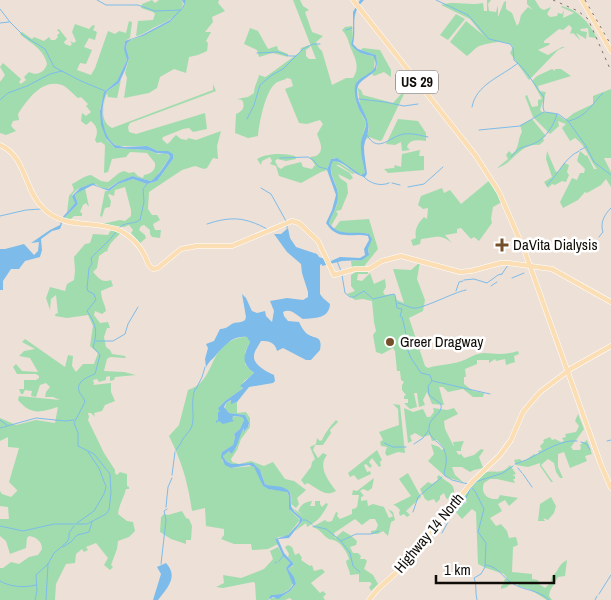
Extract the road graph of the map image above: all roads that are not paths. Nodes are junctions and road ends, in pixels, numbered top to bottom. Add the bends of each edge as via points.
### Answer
1 (582, 0) edge
2 (354, 1) edge
3 (611, 51) edge
4 (0, 145) edge
5 (528, 265) junction
6 (611, 302) edge
7 (611, 346) edge
8 (566, 372) junction
9 (611, 488) edge
10 (611, 492) edge
11 (369, 600) edge

1 - 3 main road
2 - 5 main road, US 29 via 483,166 499,192
4 - 5 main road via 16,157 36,200 46,212 66,222 108,227 124,233 140,247 153,269 182,248 232,246 291,221 314,237 332,273 337,275 355,269 369,269 401,256 460,272 503,262
5 - 6 main road via 554,270
5 - 8 main road, US 29
7 - 8 main road, Highway 14 North
8 - 9 main road, US 29
8 - 10 main road, US 29 via 604,482
8 - 11 main road, Highway 14 North via 546,386 527,406 509,444 475,479 407,563

